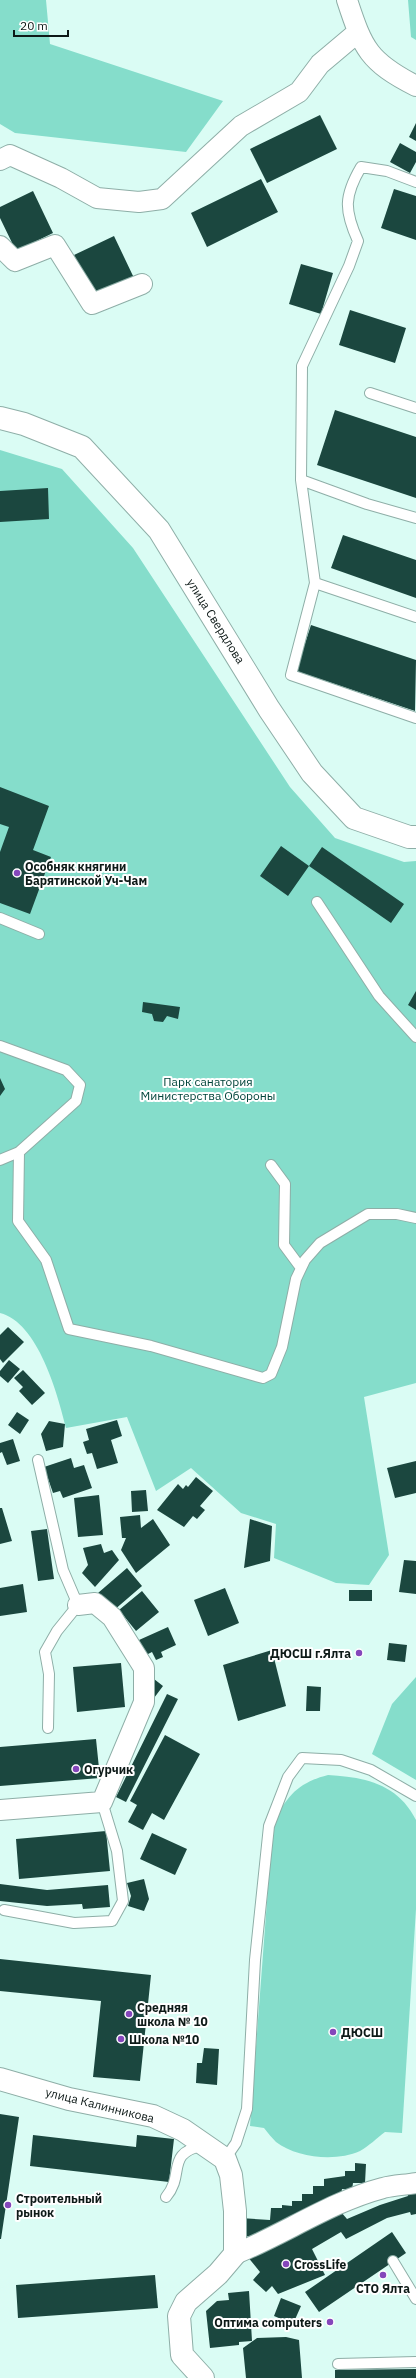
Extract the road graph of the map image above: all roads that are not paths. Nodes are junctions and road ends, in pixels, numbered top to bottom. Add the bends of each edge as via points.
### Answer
1 (347, 0) edge
2 (358, 32) junction
3 (416, 86) edge
4 (0, 160) edge
5 (416, 182) edge
6 (0, 246) edge
7 (142, 284) dead end
8 (370, 393) dead end
9 (416, 408) edge
10 (0, 418) edge
11 (301, 480) junction
12 (416, 518) edge
13 (315, 583) junction
14 (416, 617) edge
15 (416, 718) edge
16 (416, 837) edge
17 (317, 902) dead end
18 (0, 918) edge
19 (39, 934) dead end
20 (416, 1037) edge
21 (0, 1046) edge
22 (19, 1152) junction
23 (0, 1160) edge
24 (271, 1165) dead end
25 (416, 1218) edge
26 (301, 1268) junction
27 (38, 1460) dead end
28 (78, 1605) junction
29 (48, 1728) dead end
30 (416, 1796) edge
31 (102, 1802) junction
32 (0, 1810) edge
33 (4, 1910) dead end
34 (0, 2079) edge
35 (206, 2145) junction
36 (225, 2159) junction
37 (416, 2183) edge
38 (166, 2197) dead end
39 (235, 2254) junction
40 (393, 2262) dead end
41 (416, 2299) edge
42 (416, 2362) edge
43 (338, 2364) dead end
44 (203, 2378) edge

1 - 2 street
2 - 3 street via 375,60
2 - 4 street via 320,64 299,92 241,126 162,199 139,202 97,198 10,155
5 - 11 lane via 387,171 361,167 350,186 348,218 358,241 349,266 302,366
6 - 7 street via 15,261 55,245 92,304
8 - 9 lane
10 - 16 main road, улица Свердлова via 24,424 82,447 159,530 269,709 312,773 354,818 409,837
11 - 12 lane via 367,504
11 - 13 lane
13 - 14 lane
13 - 15 lane via 291,675
17 - 20 lane via 379,996
18 - 19 lane
21 - 22 lane via 66,1070 80,1085 76,1101
22 - 23 lane
22 - 26 lane via 18,1222 46,1260 69,1329 151,1346 263,1378 271,1374 282,1347 288,1308
24 - 26 lane via 285,1184 284,1245
25 - 26 lane via 397,1214 368,1214 320,1243
27 - 28 lane via 63,1570
28 - 29 lane via 57,1631 45,1652 49,1674
28 - 31 street via 95,1603 112,1616 144,1668 144,1702
30 - 36 lane via 371,1770 340,1760 302,1758 288,1777 269,1826 254,1960 247,2109 236,2143
31 - 32 street
31 - 33 lane via 117,1851 123,1901 112,1921 74,1923
34 - 35 main road, улица Калинникова via 69,2099 153,2116 183,2130
35 - 36 main road, улица Калинникова
35 - 38 lane via 187,2150 180,2156 176,2182
36 - 39 main road via 231,2174 236,2211
37 - 39 street via 383,2187 324,2210 261,2244
39 - 44 main road via 218,2274 186,2302 179,2316 182,2355
40 - 41 lane
42 - 43 lane

